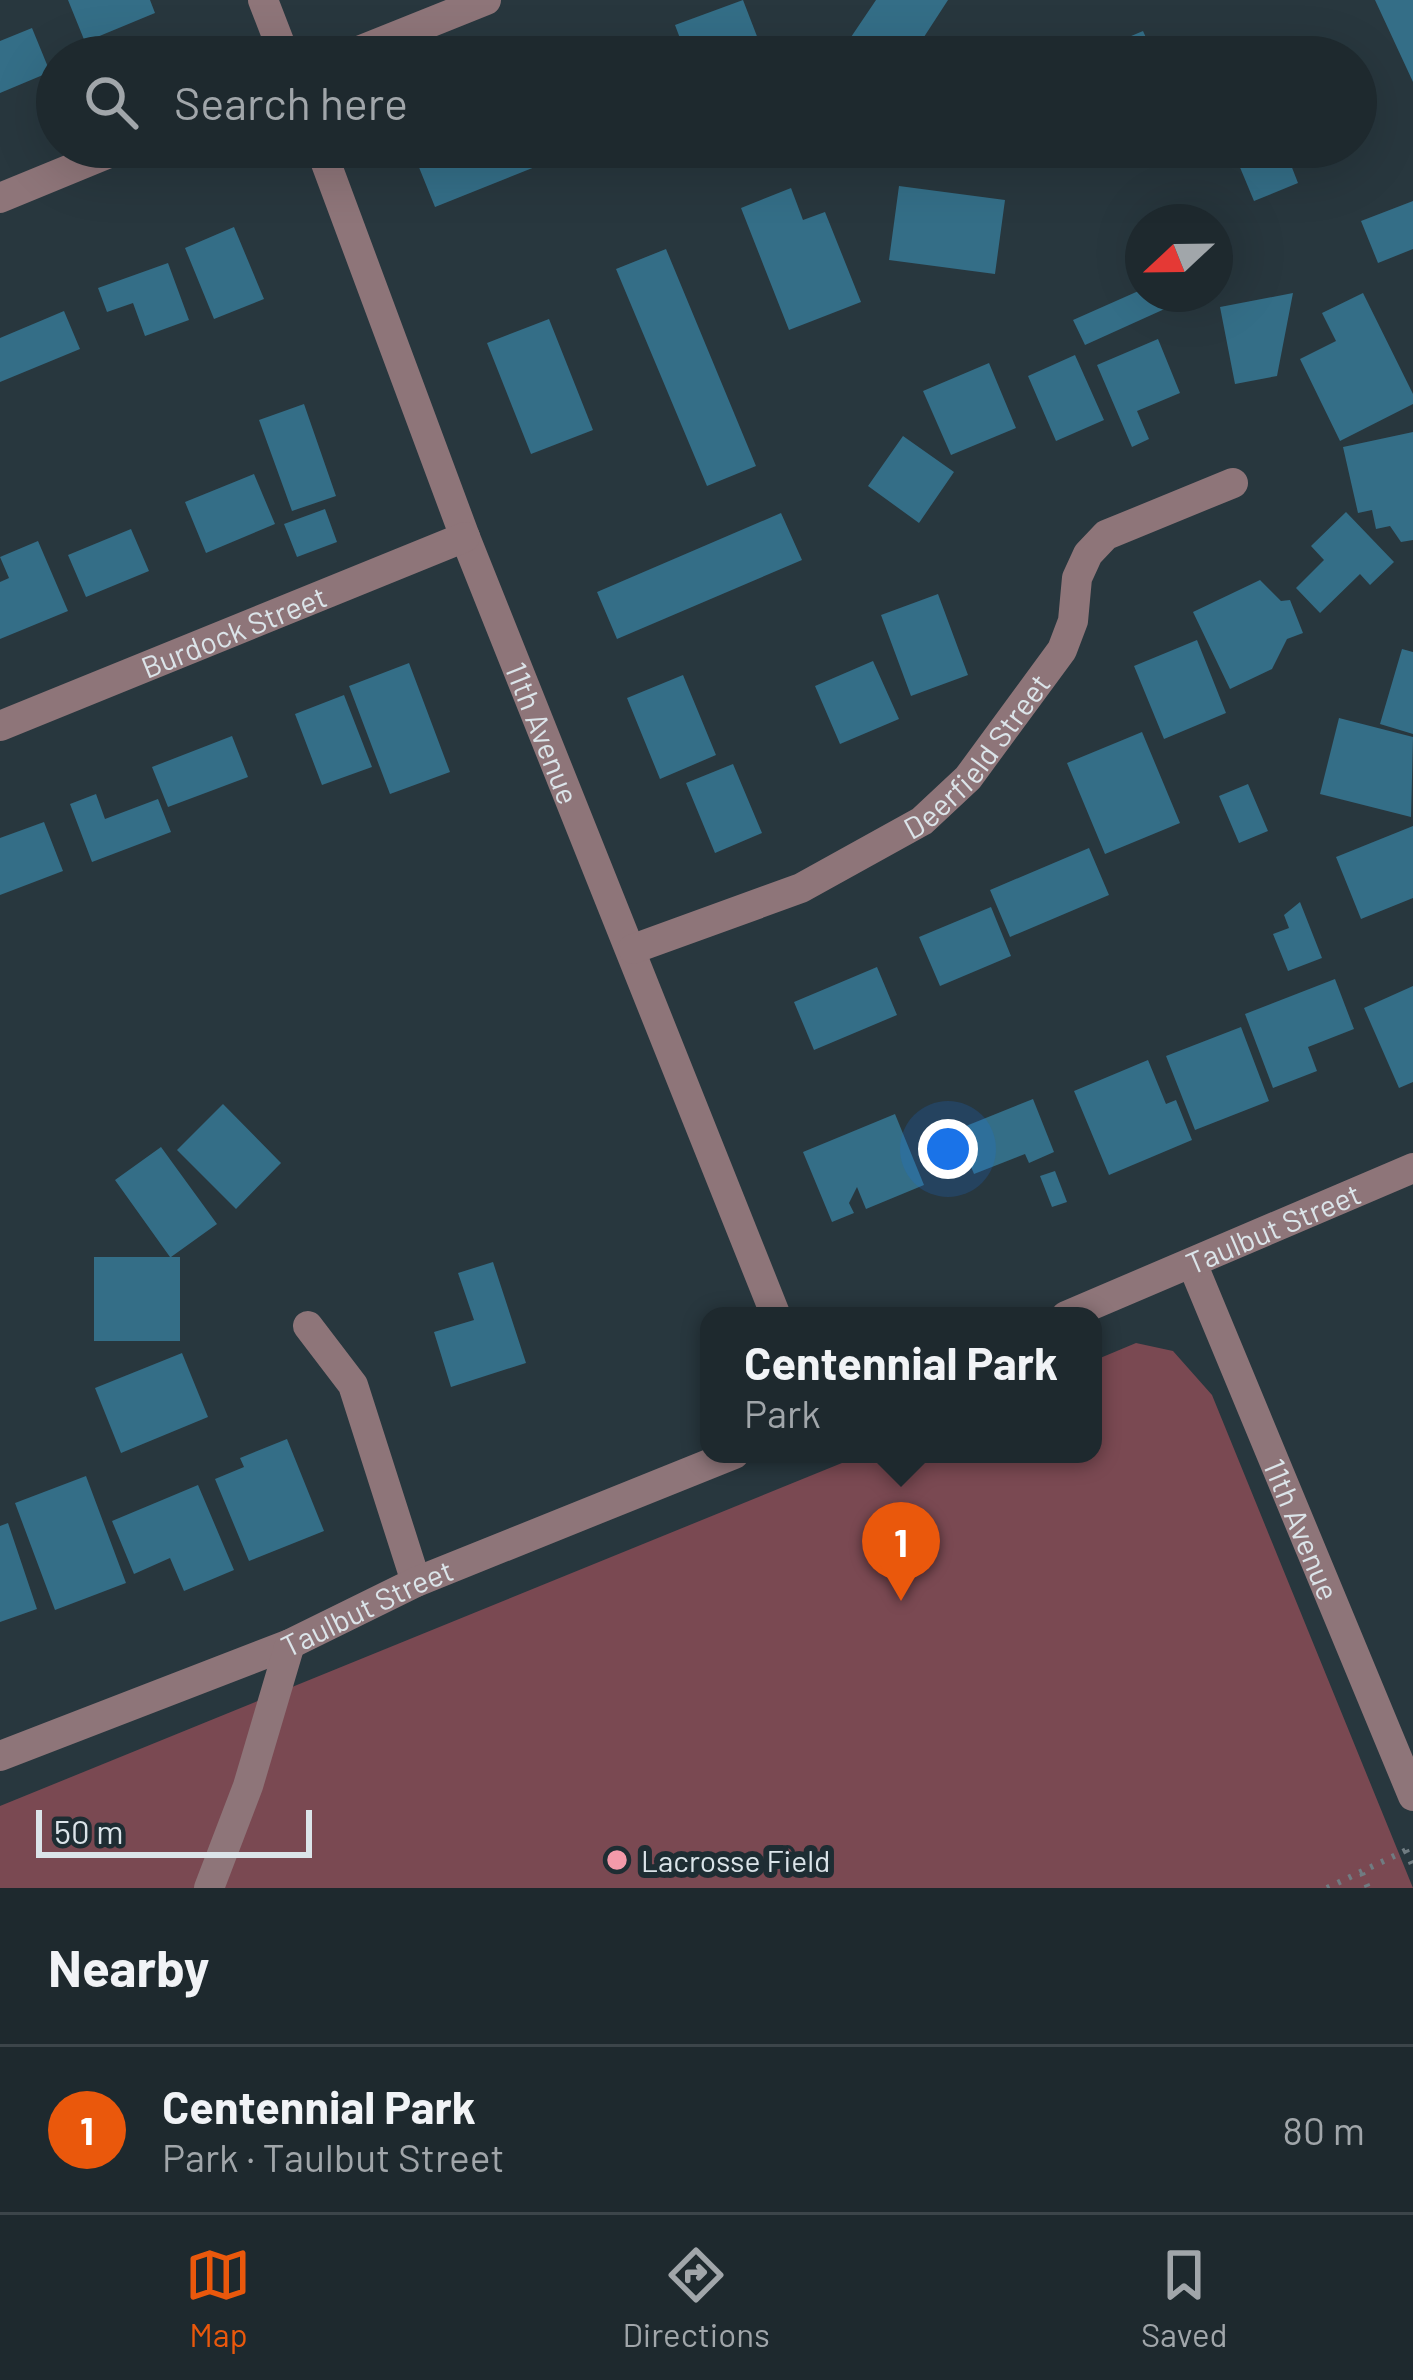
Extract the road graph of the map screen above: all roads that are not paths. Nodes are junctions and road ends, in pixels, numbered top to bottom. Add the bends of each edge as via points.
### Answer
1 (262, 0) edge
2 (486, 0) edge
3 (277, 36) edge
4 (396, 36) edge
5 (73, 168) edge
6 (328, 168) edge
7 (0, 198) edge
8 (1233, 483) dead end
9 (465, 537) junction
10 (0, 726) edge
11 (633, 950) junction
12 (1413, 1168) edge
13 (1192, 1263) junction
14 (772, 1307) edge
15 (1087, 1307) edge
16 (308, 1326) dead end
17 (712, 1463) edge
18 (416, 1582) junction
19 (290, 1643) junction
20 (0, 1756) edge
21 (1413, 1796) edge
22 (209, 1888) edge

1 - 3 street
2 - 4 street
5 - 7 street
6 - 9 street, 11th Avenue
8 - 11 street, Deerfield Street via 1106,535 1088,554 1062,650 968,778 922,821 801,888
9 - 10 street, Burdock Street
9 - 11 street, 11th Avenue
11 - 14 street, 11th Avenue
12 - 13 street, Taulbut Street
13 - 15 street, Taulbut Street
13 - 21 street, 11th Avenue
16 - 18 street via 352,1385
17 - 18 street, Taulbut Street
18 - 19 street, Taulbut Street
19 - 20 street, Taulbut Street
19 - 22 street

